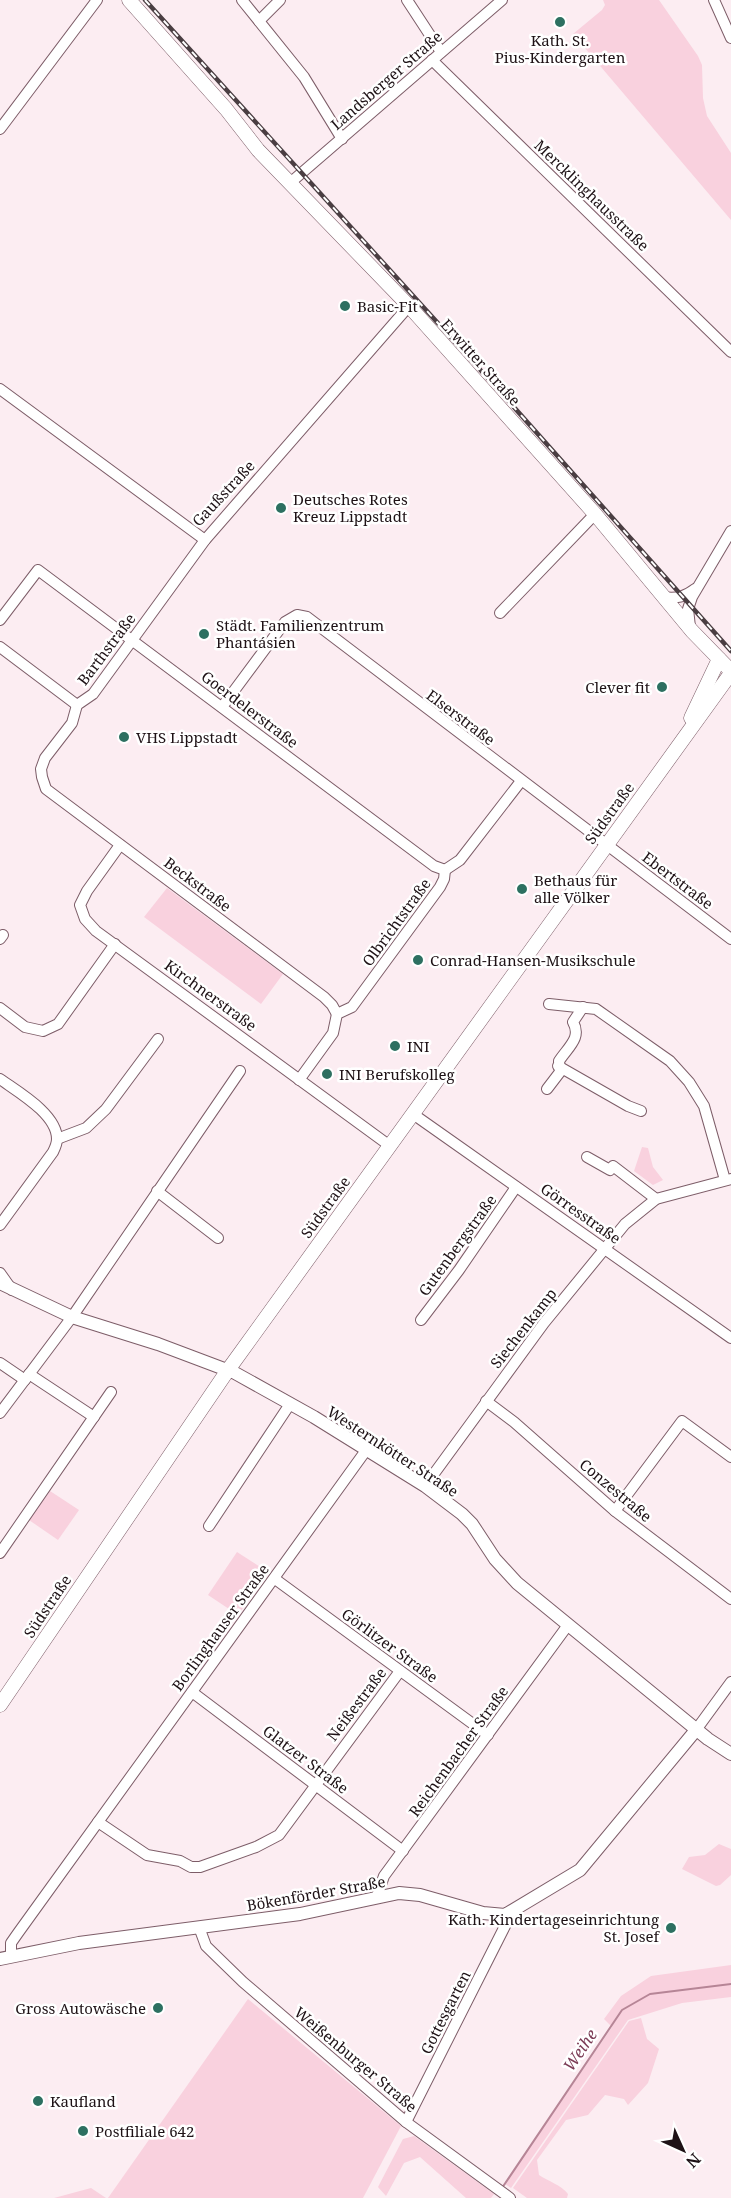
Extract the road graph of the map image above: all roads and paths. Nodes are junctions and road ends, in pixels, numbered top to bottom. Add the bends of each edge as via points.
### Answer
1 (97, 0) edge
2 (129, 0) edge
3 (242, 0) edge
4 (280, 0) edge
5 (406, 0) edge
6 (502, 0) edge
7 (714, 0) edge
8 (259, 21) junction
9 (731, 38) edge
10 (436, 56) junction
11 (0, 129) edge
12 (342, 138) junction
13 (290, 183) junction
14 (409, 306) junction
15 (731, 352) edge
16 (0, 389) edge
17 (595, 514) junction
18 (731, 531) edge
19 (205, 540) junction
20 (696, 589) junction
21 (663, 597) junction
22 (500, 613) dead end
23 (0, 620) edge
24 (692, 630) junction
25 (132, 641) junction
26 (0, 648) edge
27 (719, 659) junction
28 (731, 672) edge
29 (77, 705) junction
30 (222, 707) junction
31 (685, 734) junction
32 (42, 777) joint
33 (520, 781) junction
34 (120, 845) junction
35 (606, 845) junction
36 (445, 870) junction
37 (731, 939) edge
38 (115, 944) junction
39 (549, 1004) dead end
40 (583, 1007) junction
41 (0, 1008) edge
42 (337, 1014) junction
43 (158, 1039) dead end
44 (558, 1066) junction
45 (240, 1071) dead end
46 (0, 1079) edge
47 (299, 1080) junction
48 (548, 1089) dead end
49 (641, 1111) dead end
50 (413, 1114) junction
51 (57, 1139) junction
52 (390, 1146) junction
53 (587, 1157) dead end
54 (728, 1179) edge
55 (516, 1186) junction
56 (157, 1191) junction
57 (656, 1199) junction
58 (0, 1225) edge
59 (218, 1238) dead end
60 (605, 1248) junction
61 (0, 1273) edge
62 (0, 1283) edge
63 (12, 1290) junction
64 (72, 1317) junction
65 (421, 1320) dead end
66 (731, 1338) edge
67 (0, 1363) edge
68 (228, 1370) junction
69 (27, 1377) junction
70 (111, 1392) dead end
71 (486, 1401) junction
72 (290, 1404) junction
73 (0, 1413) edge
74 (94, 1417) junction
75 (366, 1449) junction
76 (731, 1457) edge
77 (425, 1486) junction
78 (615, 1511) junction
79 (209, 1526) dead end
80 (0, 1553) edge
81 (275, 1579) junction
82 (731, 1599) edge
83 (568, 1625) junction
84 (400, 1671) junction
85 (731, 1682) edge
86 (192, 1692) junction
87 (0, 1706) edge
88 (696, 1730) junction
89 (488, 1735) junction
90 (731, 1754) edge
91 (316, 1785) junction
92 (98, 1822) junction
93 (403, 1851) junction
94 (377, 1896) junction
95 (504, 1914) junction
96 (200, 1927) junction
97 (5, 1958) edge
98 (406, 2122) junction
99 (507, 2196) edge

1 - 11 street
2 - 13 main road, Erwitter Straße
3 - 8 street
4 - 8 street
5 - 10 street, Mercklinghausstraße
6 - 10 street, Landsberger Straße
7 - 9 street
8 - 12 street via 304,76
10 - 12 street, Landsberger Straße
10 - 15 street, Mercklinghausstraße
12 - 13 street, Landsberger Straße
13 - 14 main road, Erwitter Straße
14 - 17 main road, Erwitter Straße
14 - 19 street, Gaußstraße
16 - 19 street, Gaußstraße
17 - 21 main road, Erwitter Straße
17 - 22 street
18 - 20 street
19 - 25 street, Barthstraße
20 - 21 street via 682,596
20 - 24 street via 688,609
21 - 24 main road, Erwitter Straße
23 - 25 street, Goerdelerstraße via 38,570
24 - 27 main road, Erwitter Straße
25 - 29 street, Barthstraße via 93,694
25 - 30 street, Goerdelerstraße
26 - 29 street
27 - 28 main road, Erwitter Straße
27 - 31 main road, Südstraße
28 - 31 main road, Südstraße
29 - 32 street, Barthstraße via 72,723 45,758
30 - 33 street, Elserstraße via 285,622 297,615 307,617
30 - 36 street, Goerdelerstraße via 434,866
31 - 35 main road, Südstraße
32 - 34 street, Beckstraße via 46,789
33 - 35 street, Elserstraße
33 - 36 street, Olbrichtstraße via 460,860
34 - 38 street, Kirchnerstraße via 80,905 85,920
34 - 42 street, Beckstraße via 324,997
35 - 37 street, Ebertstraße
35 - 50 main road, Südstraße
36 - 42 street, Olbrichtstraße via 440,887 375,977 352,1007
38 - 41 street via 58,1024 43,1030 26,1027
38 - 47 street, Kirchnerstraße
39 - 40 street
40 - 44 street via 573,1022 577,1036
40 - 54 street via 608,1015 670,1061 689,1082 704,1106
42 - 47 street via 333,1033
43 - 51 street via 106,1109 86,1128
44 - 48 street via 560,1072
44 - 49 street
45 - 56 street
46 - 51 street via 44,1112
47 - 52 street, Kirchnerstraße
50 - 52 main road, Südstraße
50 - 55 street, Görresstraße
51 - 58 street via 53,1152
52 - 68 main road, Südstraße
53 - 57 street via 610,1170 614,1166
54 - 57 street, Siechenkamp
55 - 60 street, Görresstraße
55 - 65 street, Gutenbergstraße
56 - 59 street
56 - 64 street
57 - 60 street, Siechenkamp via 625,1224
60 - 66 street, Görresstraße
60 - 71 street, Siechenkamp
61 - 63 street
62 - 63 street, Westernkötter Straße
63 - 64 street, Westernkötter Straße
64 - 68 street, Westernkötter Straße
64 - 69 street
67 - 69 street
68 - 72 street, Westernkötter Straße
68 - 87 main road, Südstraße
69 - 73 street
69 - 74 street
70 - 74 street
71 - 77 street, Siechenkamp
71 - 78 street, Conzestraße
72 - 75 street, Westernkötter Straße
72 - 79 street
74 - 80 street
75 - 77 street, Westernkötter Straße
75 - 81 street, Borlinghauser Straße
76 - 78 street via 682,1421
77 - 83 street, Westernkötter Straße via 462,1514 517,1583
78 - 82 street, Conzestraße
81 - 84 street, Görlitzer Straße
81 - 86 street, Borlinghauser Straße
83 - 88 street, Westernkötter Straße
83 - 89 street, Reichenbacher Straße
84 - 89 street, Görlitzer Straße
84 - 91 street, Neißestraße
85 - 88 street
86 - 91 street, Glatzer Straße
86 - 92 street, Borlinghauser Straße
88 - 90 street
88 - 95 street via 580,1870
89 - 93 street, Reichenbacher Straße
91 - 92 street via 279,1835 200,1867 147,1855
91 - 93 street, Glatzer Straße
92 - 97 street, Borlinghauser Straße via 13,1940
93 - 94 street, Reichenbacher Straße via 384,1876
94 - 95 street, Bökenförder Straße via 420,1895 483,1913
94 - 96 street, Bökenförder Straße via 300,1914
95 - 98 street, Gottesgarten via 506,1926
96 - 97 street, Bökenförder Straße
96 - 98 street, Weißenburger Straße via 206,1946 243,1982
98 - 99 street, Weißenburger Straße

